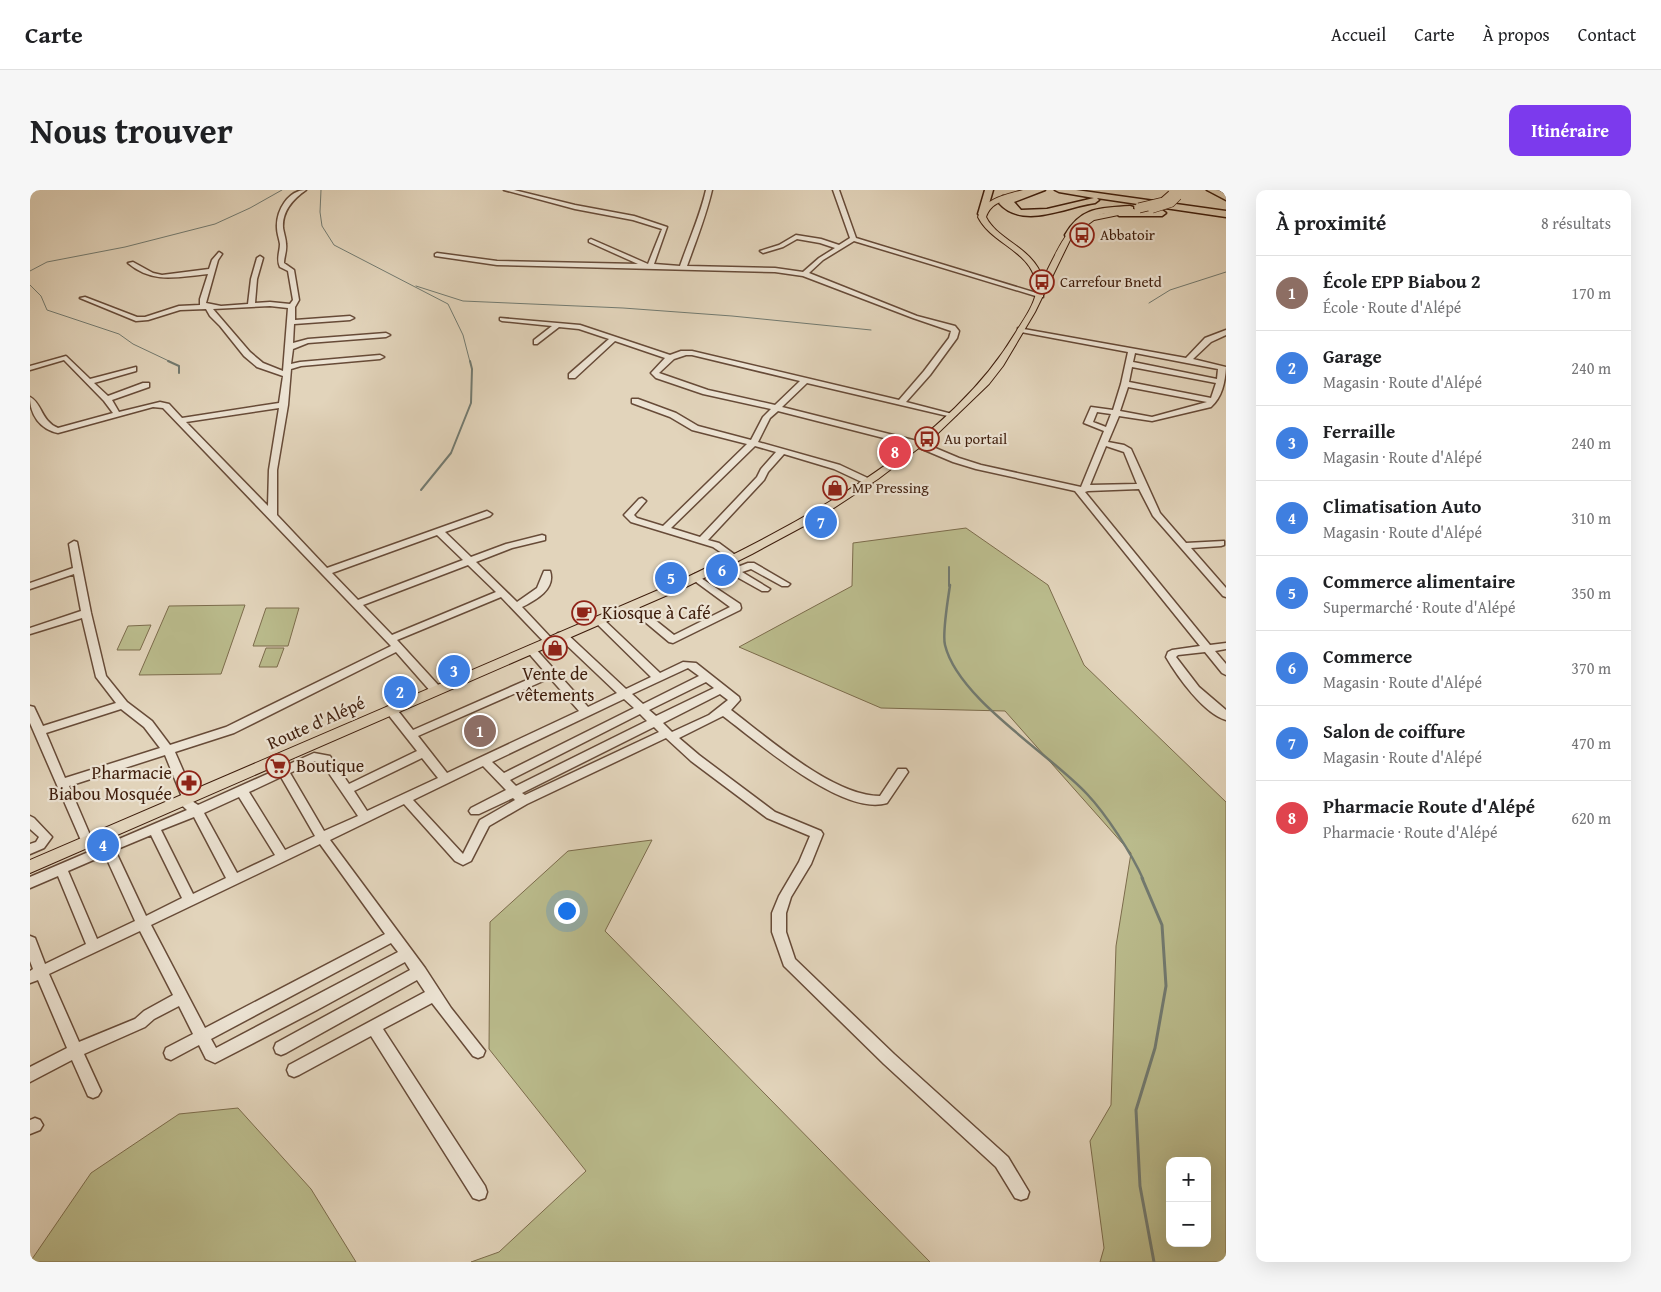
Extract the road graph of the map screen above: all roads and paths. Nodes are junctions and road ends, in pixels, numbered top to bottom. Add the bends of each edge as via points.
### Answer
1 (303, 190) edge
2 (507, 190) edge
3 (709, 190) edge
4 (836, 190) edge
5 (989, 190) edge
6 (1041, 190) edge
7 (1047, 190) edge
8 (1059, 190) edge
9 (1089, 190) edge
10 (1117, 190) edge
11 (1211, 190) edge
12 (1028, 192) edge
13 (1175, 193) edge
14 (1226, 197) edge
15 (1006, 198) junction
16 (1150, 201) junction
17 (1142, 209) junction
18 (1226, 209) edge
19 (1119, 213) junction
20 (982, 214) junction
21 (1226, 214) edge
22 (1226, 222) edge
23 (1069, 235) junction
24 (853, 239) junction
25 (591, 241) dead end
26 (840, 246) junction
27 (763, 251) dead end
28 (220, 254) dead end
29 (437, 255) dead end
30 (260, 258) dead end
31 (131, 263) dead end
32 (650, 265) junction
33 (683, 268) junction
34 (212, 271) junction
35 (804, 274) junction
36 (1041, 296) junction
37 (83, 298) dead end
38 (251, 304) junction
39 (208, 307) junction
40 (292, 307) junction
41 (350, 318) dead end
42 (502, 319) dead end
43 (291, 322) junction
44 (558, 324) junction
45 (1021, 330) junction
46 (1226, 332) edge
47 (386, 335) dead end
48 (613, 339) junction
49 (537, 342) dead end
50 (290, 347) junction
51 (1132, 350) junction
52 (380, 357) dead end
53 (670, 357) junction
54 (1187, 361) junction
55 (1130, 364) junction
56 (30, 368) edge
57 (133, 369) dead end
58 (288, 372) junction
59 (572, 376) dead end
60 (807, 379) junction
61 (88, 382) junction
62 (1221, 382) junction
63 (1125, 384) junction
64 (146, 385) dead end
65 (107, 398) junction
66 (30, 399) edge
67 (635, 401) dead end
68 (1214, 401) junction
69 (902, 402) junction
70 (284, 405) junction
71 (777, 409) junction
72 (1116, 412) junction
73 (117, 414) junction
74 (952, 415) junction
75 (180, 421) junction
76 (1108, 430) junction
77 (753, 443) junction
78 (1103, 443) junction
79 (914, 448) junction
80 (782, 451) junction
81 (869, 482) junction
82 (1142, 486) junction
83 (1082, 489) junction
84 (642, 501) dead end
85 (487, 514) dead end
86 (272, 516) junction
87 (664, 530) junction
88 (438, 531) junction
89 (542, 538) dead end
90 (702, 541) junction
91 (74, 544) dead end
92 (1221, 544) dead end
93 (1184, 546) junction
94 (735, 559) junction
95 (470, 560) junction
96 (722, 565) junction
97 (79, 569) junction
98 (325, 572) junction
99 (547, 572) dead end
100 (735, 572) junction
101 (696, 577) junction
102 (785, 584) dead end
103 (30, 586) edge
104 (764, 589) dead end
105 (502, 593) junction
106 (1226, 594) edge
107 (357, 604) junction
108 (516, 606) junction
109 (631, 606) junction
110 (86, 613) junction
111 (598, 620) junction
112 (30, 631) edge
113 (562, 635) junction
114 (549, 641) junction
115 (395, 643) junction
116 (1226, 646) edge
117 (1207, 648) junction
118 (530, 649) junction
119 (1226, 671) edge
120 (552, 673) junction
121 (659, 678) junction
122 (706, 678) junction
123 (721, 689) junction
124 (436, 690) junction
125 (624, 694) junction
126 (122, 705) junction
127 (642, 709) junction
128 (30, 710) edge
129 (391, 710) junction
130 (724, 711) junction
131 (586, 712) junction
132 (1226, 716) edge
133 (655, 723) junction
134 (40, 730) junction
135 (411, 735) junction
136 (669, 735) junction
137 (168, 750) junction
138 (425, 752) junction
139 (485, 760) junction
140 (283, 771) junction
141 (902, 772) dead end
142 (445, 779) junction
143 (502, 779) junction
144 (62, 784) junction
145 (348, 789) junction
146 (241, 790) junction
147 (514, 791) junction
148 (406, 798) junction
149 (186, 800) junction
150 (523, 801) junction
151 (198, 811) junction
152 (475, 811) dead end
153 (365, 817) junction
154 (30, 821) edge
155 (154, 828) junction
156 (322, 838) junction
157 (87, 842) junction
158 (108, 848) junction
159 (30, 849) edge
160 (283, 857) junction
161 (30, 867) edge
162 (60, 869) junction
163 (234, 880) junction
164 (30, 882) edge
165 (190, 901) junction
166 (143, 923) junction
167 (393, 936) junction
168 (30, 942) edge
169 (94, 947) junction
170 (407, 954) junction
171 (420, 972) junction
172 (36, 974) edge
173 (435, 994) junction
174 (182, 997) junction
175 (374, 1028) junction
176 (203, 1037) junction
177 (281, 1048) dead end
178 (77, 1050) junction
179 (478, 1051) dead end
180 (171, 1053) dead end
181 (294, 1070) dead end
182 (30, 1075) edge
183 (94, 1091) dead end
184 (480, 1192) dead end
185 (1021, 1192) dead end

1 - 40 street via 293,195 280,226 283,248 280,260 282,266 291,270 296,300
2 - 32 street via 665,228
3 - 33 street via 703,216
4 - 24 street
5 - 20 highway
6 - 12 highway
7 - 12 highway via 1064,195 1068,200 1038,211 1020,210 1008,203
8 - 16 highway
9 - 16 highway
10 - 16 highway
11 - 14 highway
12 - 15 main road
13 - 17 highway, bridge via 1164,202
15 - 16 highway via 1003,203 1009,209 1030,213 1093,200
15 - 20 main road via 987,207
16 - 18 highway
16 - 21 highway
17 - 19 main road, Route d'Alépé
17 - 23 highway via 1084,216
19 - 22 highway via 1164,213
19 - 23 main road, Route d'Alépé via 1088,219
20 - 36 main road via 987,225 1035,268 1042,286
23 - 36 main road, Route d'Alépé
24 - 26 street
24 - 36 street
25 - 32 street
26 - 27 street via 796,236 781,246
26 - 35 street
28 - 34 street
29 - 32 street via 497,263
30 - 38 street
31 - 34 street via 162,277
32 - 33 street
33 - 35 street via 775,270
34 - 39 street via 203,300
35 - 69 street via 955,330 953,338 927,374
36 - 45 main road, Route d'Alépé
37 - 39 street via 146,320 179,308
38 - 39 street
38 - 40 street
39 - 58 street via 260,365
40 - 43 street
41 - 43 street
42 - 44 street
43 - 50 street
44 - 48 street
44 - 49 street
45 - 51 street
45 - 74 main road, Route d'Alépé via 989,379
46 - 54 street via 1208,340
47 - 50 street via 308,341
48 - 53 street
48 - 59 street
50 - 58 street
51 - 54 street
51 - 55 street
52 - 58 street via 300,364
53 - 60 street via 677,352 692,353
53 - 71 street via 656,373 659,376 706,392
54 - 62 street via 1222,367
55 - 62 street
55 - 63 street
56 - 61 street via 66,358
57 - 61 street
58 - 70 street
60 - 69 street
60 - 71 street
61 - 65 street
62 - 68 street
63 - 68 street
63 - 72 street
64 - 65 street
65 - 73 street
66 - 73 street via 42,422 58,432
67 - 77 street via 667,412 696,428
68 - 72 street via 1160,419 1143,419
69 - 74 street
70 - 75 street
70 - 86 street via 273,470
71 - 77 street via 763,424
71 - 79 street
72 - 76 street
72 - 76 street via 1094,409 1088,423
73 - 75 street via 160,404
74 - 79 main road, Route d'Alépé
75 - 86 street
76 - 78 street
77 - 80 street
77 - 87 street
78 - 82 street via 1128,451
78 - 83 street
79 - 81 main road, Route d'Alépé
79 - 83 street
80 - 81 street via 846,470
80 - 90 street
81 - 94 main road, Route d'Alépé
82 - 83 street
82 - 93 street via 1156,514
83 - 117 street
84 - 87 street via 629,515 634,520
85 - 88 street
86 - 98 street
87 - 90 street
88 - 95 street
88 - 98 street
89 - 95 street
90 - 94 street via 719,546
91 - 97 street
92 - 93 street
93 - 106 street
94 - 96 main road, Route d'Alépé
95 - 105 street
95 - 107 street
96 - 100 street
96 - 101 main road, Route d'Alépé
97 - 103 street
97 - 110 street
98 - 107 street
99 - 108 street via 546,584 539,593
100 - 102 street via 751,565
100 - 104 street
101 - 109 main road, Route d'Alépé
101 - 109 street via 737,607 673,640
105 - 108 street
105 - 115 street
107 - 115 street
108 - 114 street
109 - 111 main road, Route d'Alépé
110 - 112 street
110 - 126 street via 101,677
111 - 113 main road, Route d'Alépé
111 - 121 street
113 - 114 main road, Route d'Alépé
113 - 125 street
114 - 118 main road, Route d'Alépé
115 - 124 street
115 - 137 street via 230,730
116 - 117 street
117 - 119 street
117 - 132 street via 1176,652 1171,657 1208,704
118 - 120 street
118 - 124 main road, Route d'Alépé
120 - 131 street
120 - 135 street
121 - 122 street via 687,664
121 - 125 street
122 - 123 street
122 - 127 street
123 - 130 street via 735,700
123 - 133 street
124 - 129 main road, Route d'Alépé
125 - 127 street
125 - 131 street
126 - 134 street
126 - 137 street via 148,724
127 - 133 street
127 - 143 street
128 - 134 street
129 - 135 street
129 - 149 main road, Route d'Alépé
130 - 136 street via 690,730
130 - 141 street via 816,778 860,800 883,800
131 - 139 street
133 - 136 street
133 - 147 street
134 - 144 street
135 - 138 street
136 - 150 street
136 - 185 street via 772,815 816,834 816,842 784,896 779,913 779,932 789,962 1002,1162
137 - 144 street
137 - 149 street
138 - 142 street
138 - 145 street
139 - 142 street
139 - 143 street
140 - 145 street via 314,757 324,758
140 - 146 street
140 - 156 street
142 - 148 street
143 - 147 street
144 - 157 street
145 - 153 street
146 - 151 street
146 - 160 street
147 - 150 street
147 - 152 street
148 - 150 street via 463,860 468,858 484,823
148 - 153 street
149 - 151 street
149 - 157 main road, Route d'Alépé
151 - 155 street
151 - 163 street
153 - 156 street
154 - 159 street via 46,837 40,845
155 - 158 street
155 - 165 street
156 - 160 street
156 - 167 street
157 - 161 main road, Route d'Alépé
158 - 162 street
158 - 166 street
160 - 163 street
162 - 164 street
162 - 169 street
163 - 165 street
165 - 166 street
166 - 169 street
166 - 174 street
167 - 170 street
167 - 176 street
168 - 172 street
169 - 172 street
170 - 171 street
170 - 176 street via 221,1054 211,1054
171 - 173 street
171 - 177 street
172 - 178 street
173 - 175 street
173 - 179 street
174 - 176 street
174 - 178 street via 140,1023
175 - 181 street
175 - 184 street
176 - 180 street
178 - 182 street
178 - 183 street

